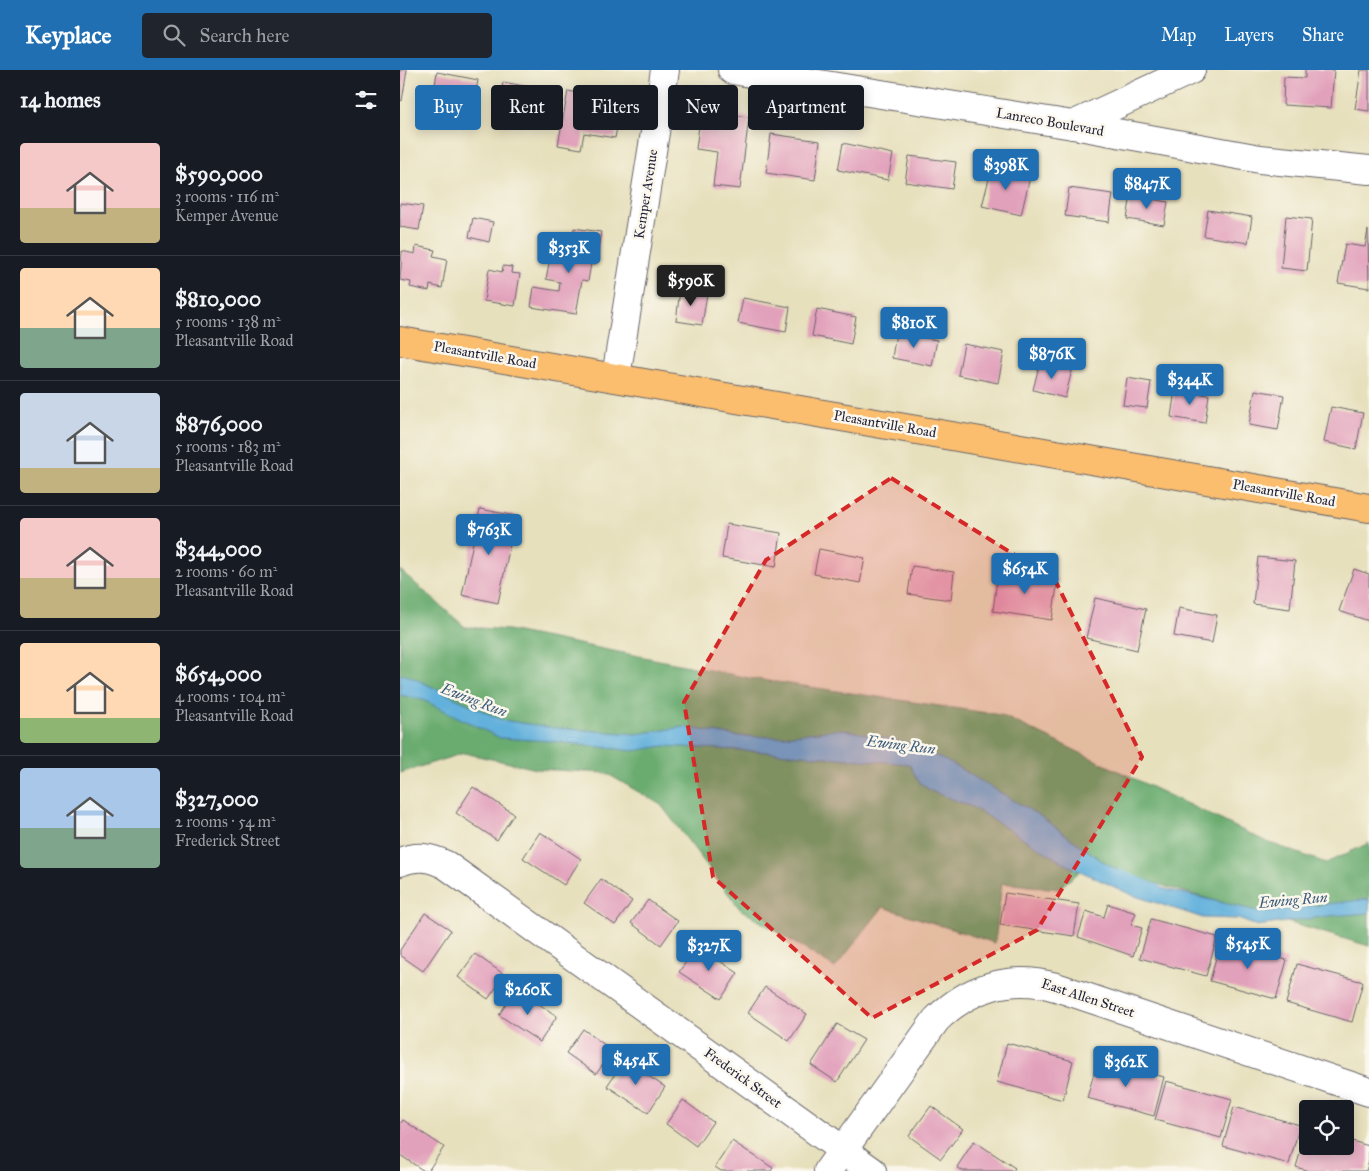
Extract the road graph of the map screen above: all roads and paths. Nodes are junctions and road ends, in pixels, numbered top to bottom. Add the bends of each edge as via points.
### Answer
1 (665, 70) edge
2 (732, 70) edge
3 (1191, 70) edge
4 (1073, 126) junction
5 (1369, 170) edge
6 (400, 340) edge
7 (616, 377) junction
8 (1369, 508) edge
9 (407, 860) edge
10 (1369, 1092) edge
11 (835, 1161) edge
12 (872, 1171) edge

1 - 7 street, Kemper Avenue
2 - 4 street, Lanreco Boulevard
3 - 4 street
4 - 5 street, Lanreco Boulevard via 1260,160
6 - 7 main road, Pleasantville Road
7 - 8 main road, Pleasantville Road
9 - 11 street, Frederick Street via 426,857 446,865
10 - 11 street, East Allen Street via 1041,982 998,984 966,996 936,1020
11 - 12 street, Frederick Street

